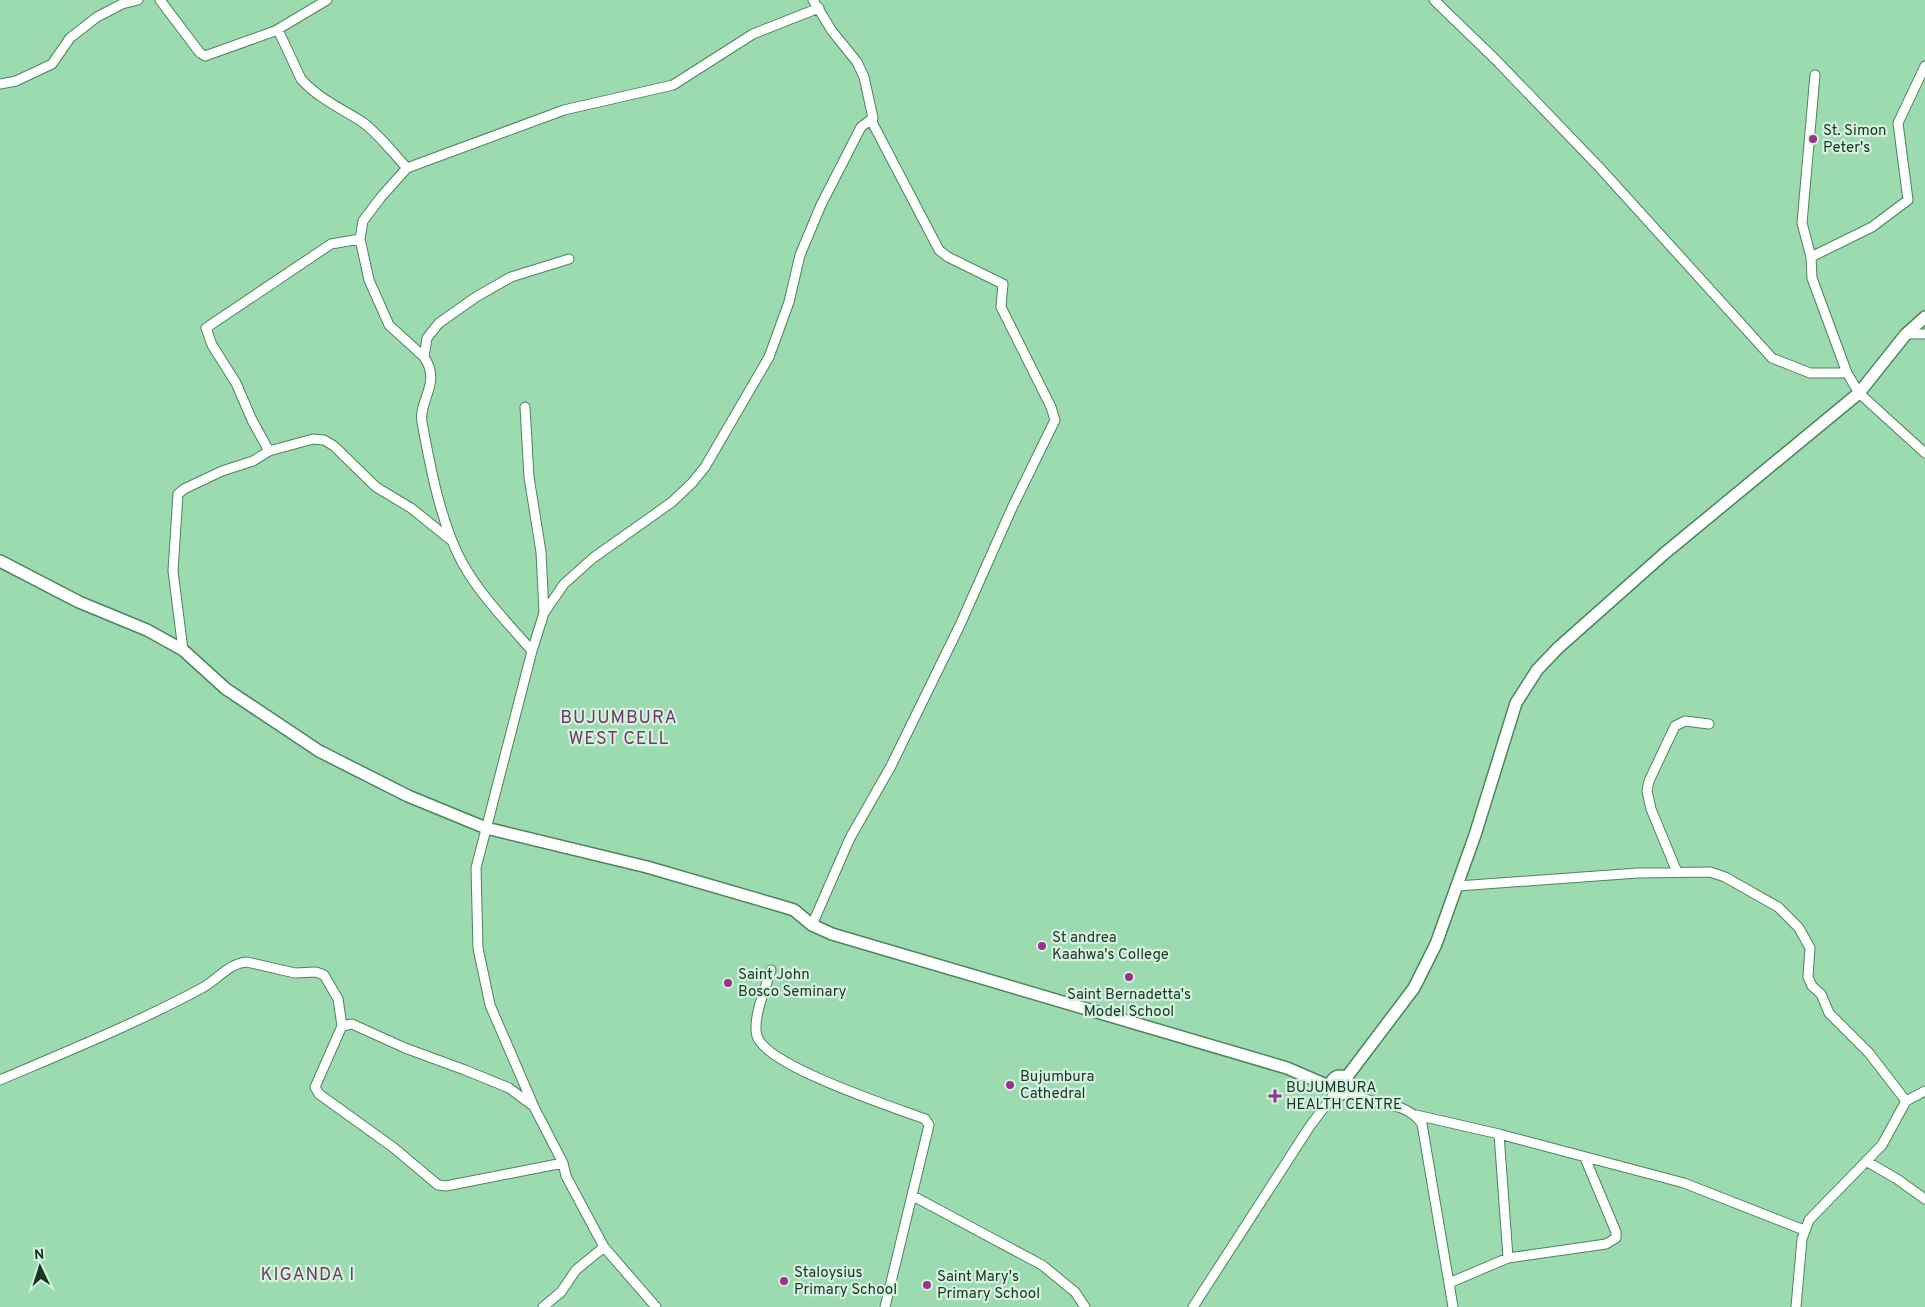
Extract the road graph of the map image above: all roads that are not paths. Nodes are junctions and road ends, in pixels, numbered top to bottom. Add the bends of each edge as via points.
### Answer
1 (138, 0) edge
2 (160, 0) edge
3 (327, 0) edge
4 (814, 0) edge
5 (1434, 0) edge
6 (820, 8) junction
7 (275, 31) junction
8 (1924, 66) edge
9 (1815, 75) dead end
10 (0, 84) edge
11 (873, 118) junction
12 (407, 168) junction
13 (360, 239) junction
14 (1811, 257) junction
15 (569, 259) dead end
16 (1925, 317) edge
17 (1906, 334) junction
18 (1925, 334) edge
19 (424, 356) junction
20 (1847, 373) junction
21 (1859, 393) junction
22 (525, 407) dead end
23 (269, 452) junction
24 (1925, 453) edge
25 (452, 541) junction
26 (0, 561) edge
27 (544, 613) junction
28 (183, 650) junction
29 (532, 651) junction
30 (1709, 724) dead end
31 (486, 828) junction
32 (1677, 872) junction
33 (1458, 886) junction
34 (812, 925) junction
35 (772, 970) dead end
36 (342, 1026) junction
37 (1346, 1078) junction
38 (0, 1080) edge
39 (1338, 1090) junction
40 (1925, 1091) edge
41 (1906, 1101) junction
42 (534, 1107) junction
43 (1416, 1115) junction
44 (1499, 1134) junction
45 (1585, 1158) junction
46 (1866, 1160) junction
47 (563, 1163) junction
48 (913, 1196) junction
49 (1925, 1199) edge
50 (1804, 1230) junction
51 (604, 1247) junction
52 (1508, 1258) junction
53 (1449, 1282) junction
54 (543, 1307) edge
55 (656, 1307) edge
56 (885, 1307) edge
57 (1086, 1307) edge
58 (1193, 1307) edge
59 (1453, 1307) edge
60 (1797, 1307) edge
61 (1804, 1307) edge

1 - 10 street via 97,17 70,38 52,64 16,81
2 - 7 street via 205,56
3 - 7 street
4 - 6 street
5 - 20 street via 1600,167 1772,358 1810,373
6 - 11 street via 832,30 857,62 864,77
6 - 12 street via 752,34 673,85 564,110
7 - 12 street via 279,32 306,85 361,122
8 - 14 street via 1898,123 1908,200 1872,227
9 - 14 street via 1802,223
11 - 27 street via 861,127 821,205 800,256 789,302 769,357 704,467 672,502 593,558 564,584
11 - 34 street via 872,122 939,250 1003,284 1001,307 1055,420 891,766 850,838
12 - 13 street via 363,221
13 - 19 street via 369,280 389,325
13 - 23 street via 331,244 206,328
14 - 20 street via 1812,278
15 - 19 street via 511,277 476,297 439,323 427,338
16 - 17 street
17 - 18 street
17 - 21 street
19 - 25 street via 430,366 430,385 421,420
20 - 21 street
21 - 24 street
21 - 33 street via 1664,552 1537,670 1516,703
22 - 27 street
23 - 25 street via 312,438 324,440 376,487 411,508
23 - 28 street via 178,494 173,571
25 - 29 street via 480,588
26 - 28 street
27 - 29 street
28 - 31 street via 226,689 319,751 408,796
29 - 31 street
30 - 32 street via 1685,721 1675,726 1649,781 1647,791 1651,809
31 - 34 street via 628,862 771,903 794,910
31 - 42 street via 476,868 482,978 502,1037
32 - 33 street
32 - 41 street via 1710,872 1725,877 1778,907 1799,928 1810,948 1808,977 1829,1012 1869,1053
33 - 37 street via 1436,944 1414,988
34 - 39 street via 832,934 1287,1068
35 - 48 street via 756,1022 760,1044 809,1075 928,1122 929,1130
36 - 38 street via 338,999 324,975 294,973 240,962 210,984 165,1008
36 - 42 street via 352,1024 509,1088
36 - 47 street via 315,1087 319,1094 394,1148 430,1180 446,1186
37 - 39 street via 1349,1082
37 - 39 street via 1336,1078
39 - 43 street via 1407,1109
39 - 58 street via 1310,1126
40 - 41 street
41 - 46 street via 1882,1145
42 - 47 street
43 - 44 street
43 - 53 street via 1422,1124
44 - 45 street
44 - 52 street
45 - 50 street via 1684,1183
45 - 52 street via 1616,1238 1606,1244
46 - 49 street
46 - 50 street
47 - 51 street via 566,1176
48 - 56 street
48 - 57 street via 1042,1265 1075,1292
50 - 60 street
51 - 54 street via 576,1270 561,1292
51 - 55 street
52 - 53 street
53 - 59 street
60 - 61 street

